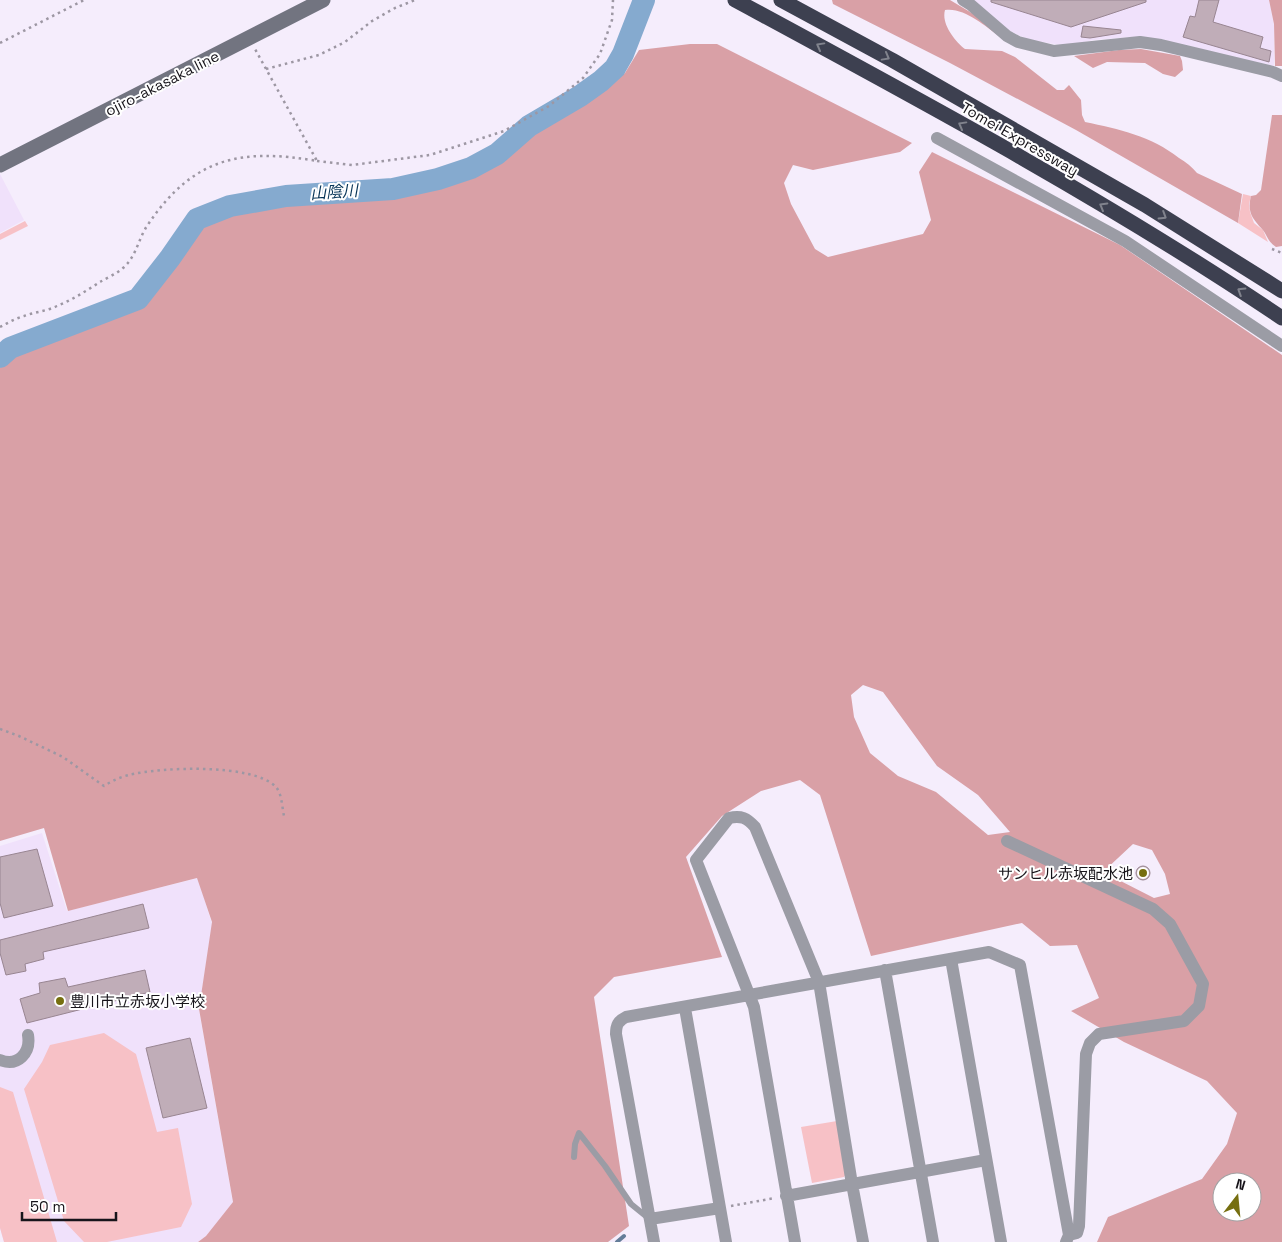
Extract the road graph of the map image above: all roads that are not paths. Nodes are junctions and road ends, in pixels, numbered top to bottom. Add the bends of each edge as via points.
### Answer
1 (323, 0) edge
2 (735, 0) edge
3 (782, 0) edge
4 (963, 0) edge
5 (1282, 76) edge
6 (937, 138) dead end
7 (0, 166) edge
8 (1282, 291) edge
9 (1282, 318) edge
10 (1282, 346) edge
11 (1007, 841) dead end
12 (951, 959) junction
13 (885, 970) junction
14 (819, 982) junction
15 (749, 996) junction
16 (684, 1008) junction
17 (28, 1035) dead end
18 (0, 1060) edge
19 (574, 1157) dead end
20 (986, 1160) junction
21 (921, 1171) junction
22 (852, 1184) junction
23 (786, 1196) junction
24 (720, 1208) junction
25 (650, 1219) junction
26 (1068, 1238) edge
27 (654, 1242) edge
28 (726, 1242) edge
29 (795, 1242) edge
30 (863, 1242) edge
31 (933, 1242) edge
32 (1001, 1242) edge

1 - 7 main road, ojiro-akasaka line
9 -> 2 highway, Tomei Expressway via 1126,219
3 -> 8 highway, Tomei Expressway via 1137,200
4 - 5 street via 1007,36 1054,51 1140,42
6 - 10 street via 1124,240
11 - 26 street via 1153,909 1170,924 1203,984 1199,1006 1184,1021 1099,1034 1090,1044 1086,1054 1079,1226 1077,1233
12 - 13 street
12 - 20 street
12 - 26 street via 989,952 1020,965
13 - 14 street
13 - 21 street
14 - 15 street
14 - 15 street via 755,827 738,816 729,818 696,860
14 - 22 street
15 - 16 street
15 - 23 street via 754,1007
16 - 24 street
16 - 25 street via 626,1018 616,1026
17 - 18 street via 29,1043 23,1057 15,1062
19 - 25 lane via 579,1133 631,1204
20 - 21 street
20 - 32 street
21 - 22 street
21 - 31 street
22 - 23 street
22 - 30 street
23 - 29 street
24 - 25 street
24 - 28 street
25 - 27 street

